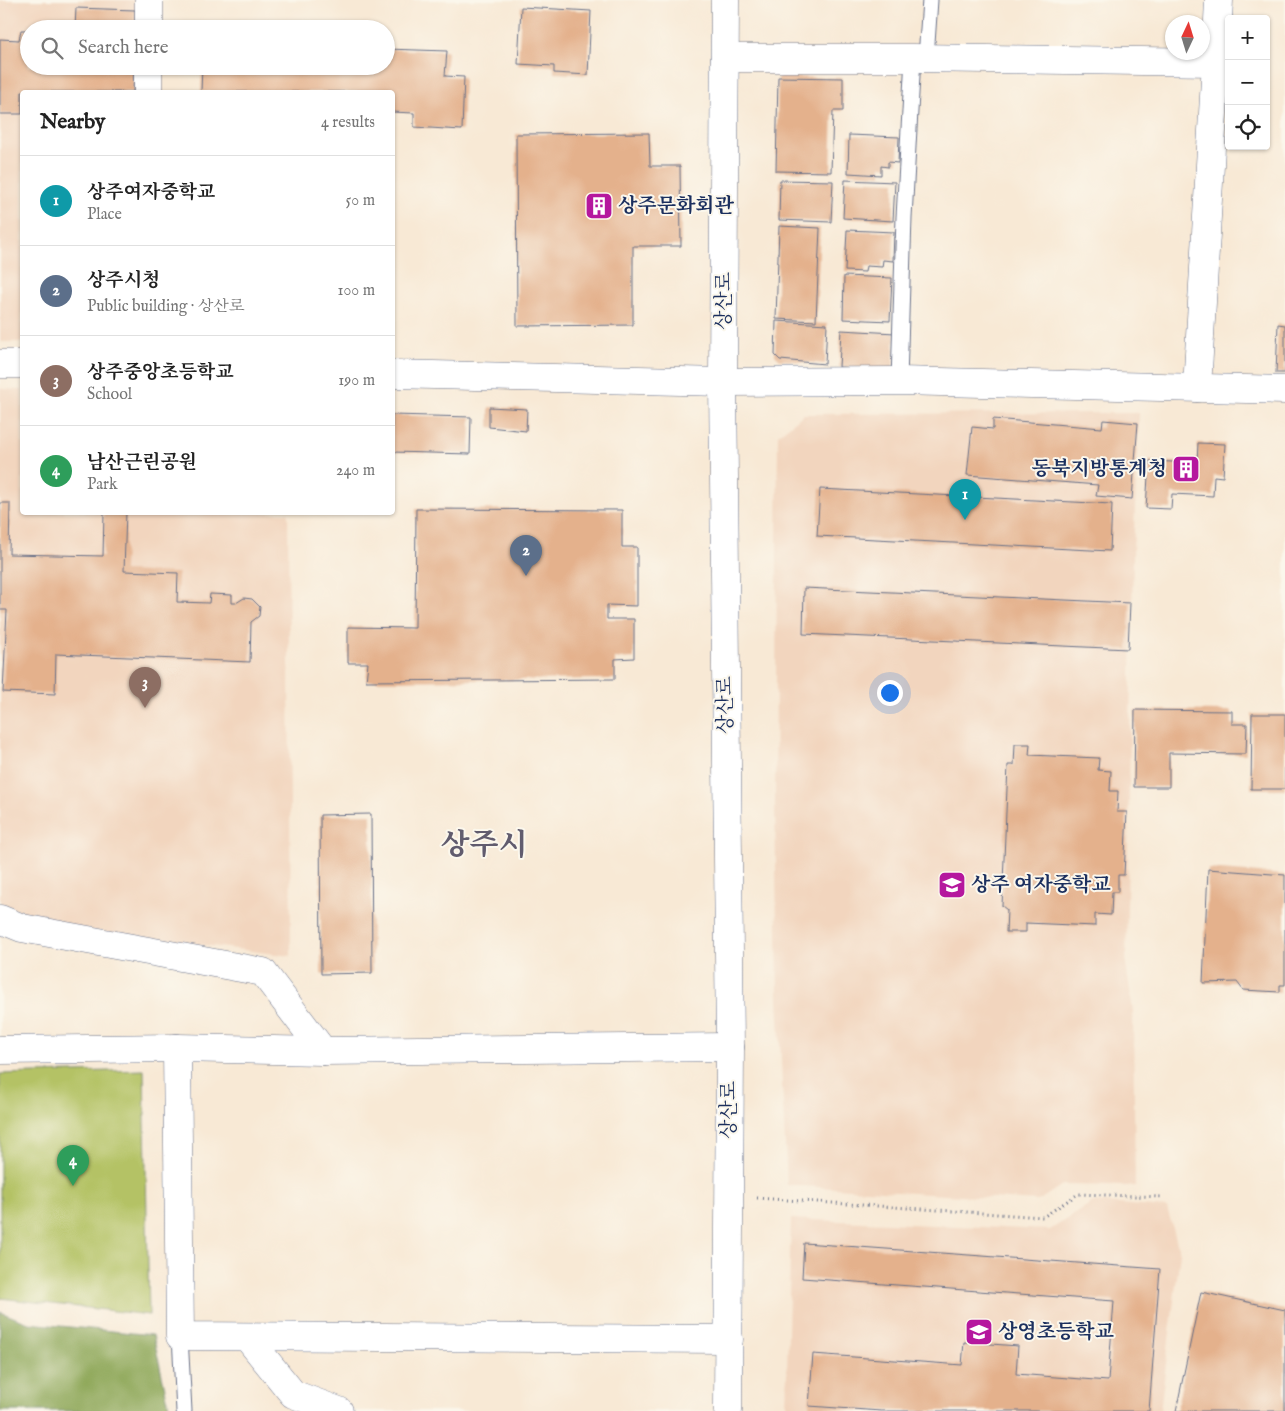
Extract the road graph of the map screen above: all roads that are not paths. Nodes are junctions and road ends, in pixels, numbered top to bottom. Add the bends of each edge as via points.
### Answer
1 (149, 0) edge
2 (725, 0) edge
3 (930, 0) edge
4 (1219, 0) edge
5 (149, 20) edge
6 (725, 58) junction
7 (920, 58) junction
8 (1216, 62) junction
9 (148, 75) edge
10 (148, 90) edge
11 (0, 364) edge
12 (20, 364) edge
13 (395, 374) edge
14 (900, 381) junction
15 (723, 382) junction
16 (1196, 388) junction
17 (1285, 390) edge
18 (0, 919) edge
19 (730, 1047) junction
20 (177, 1048) junction
21 (0, 1050) edge
22 (323, 1050) junction
23 (180, 1336) junction
24 (247, 1337) junction
25 (728, 1339) junction
26 (184, 1411) edge
27 (340, 1411) edge
28 (728, 1411) edge

1 - 5 street
2 - 6 street, 상산로
3 - 7 lane
4 - 8 street
6 - 7 street
6 - 15 street, 상산로
7 - 8 street
7 - 14 lane via 904,218
8 - 16 street
9 - 10 street
11 - 12 street
13 - 15 street
14 - 15 street
14 - 16 street
15 - 19 street, 상산로
16 - 17 street
18 - 22 street via 22,928 263,972
19 - 22 street
19 - 25 street, 상산로
20 - 21 street
20 - 22 street
20 - 23 street
23 - 24 street
23 - 26 lane
24 - 25 street
24 - 27 street via 293,1394
25 - 28 street, 상산로

